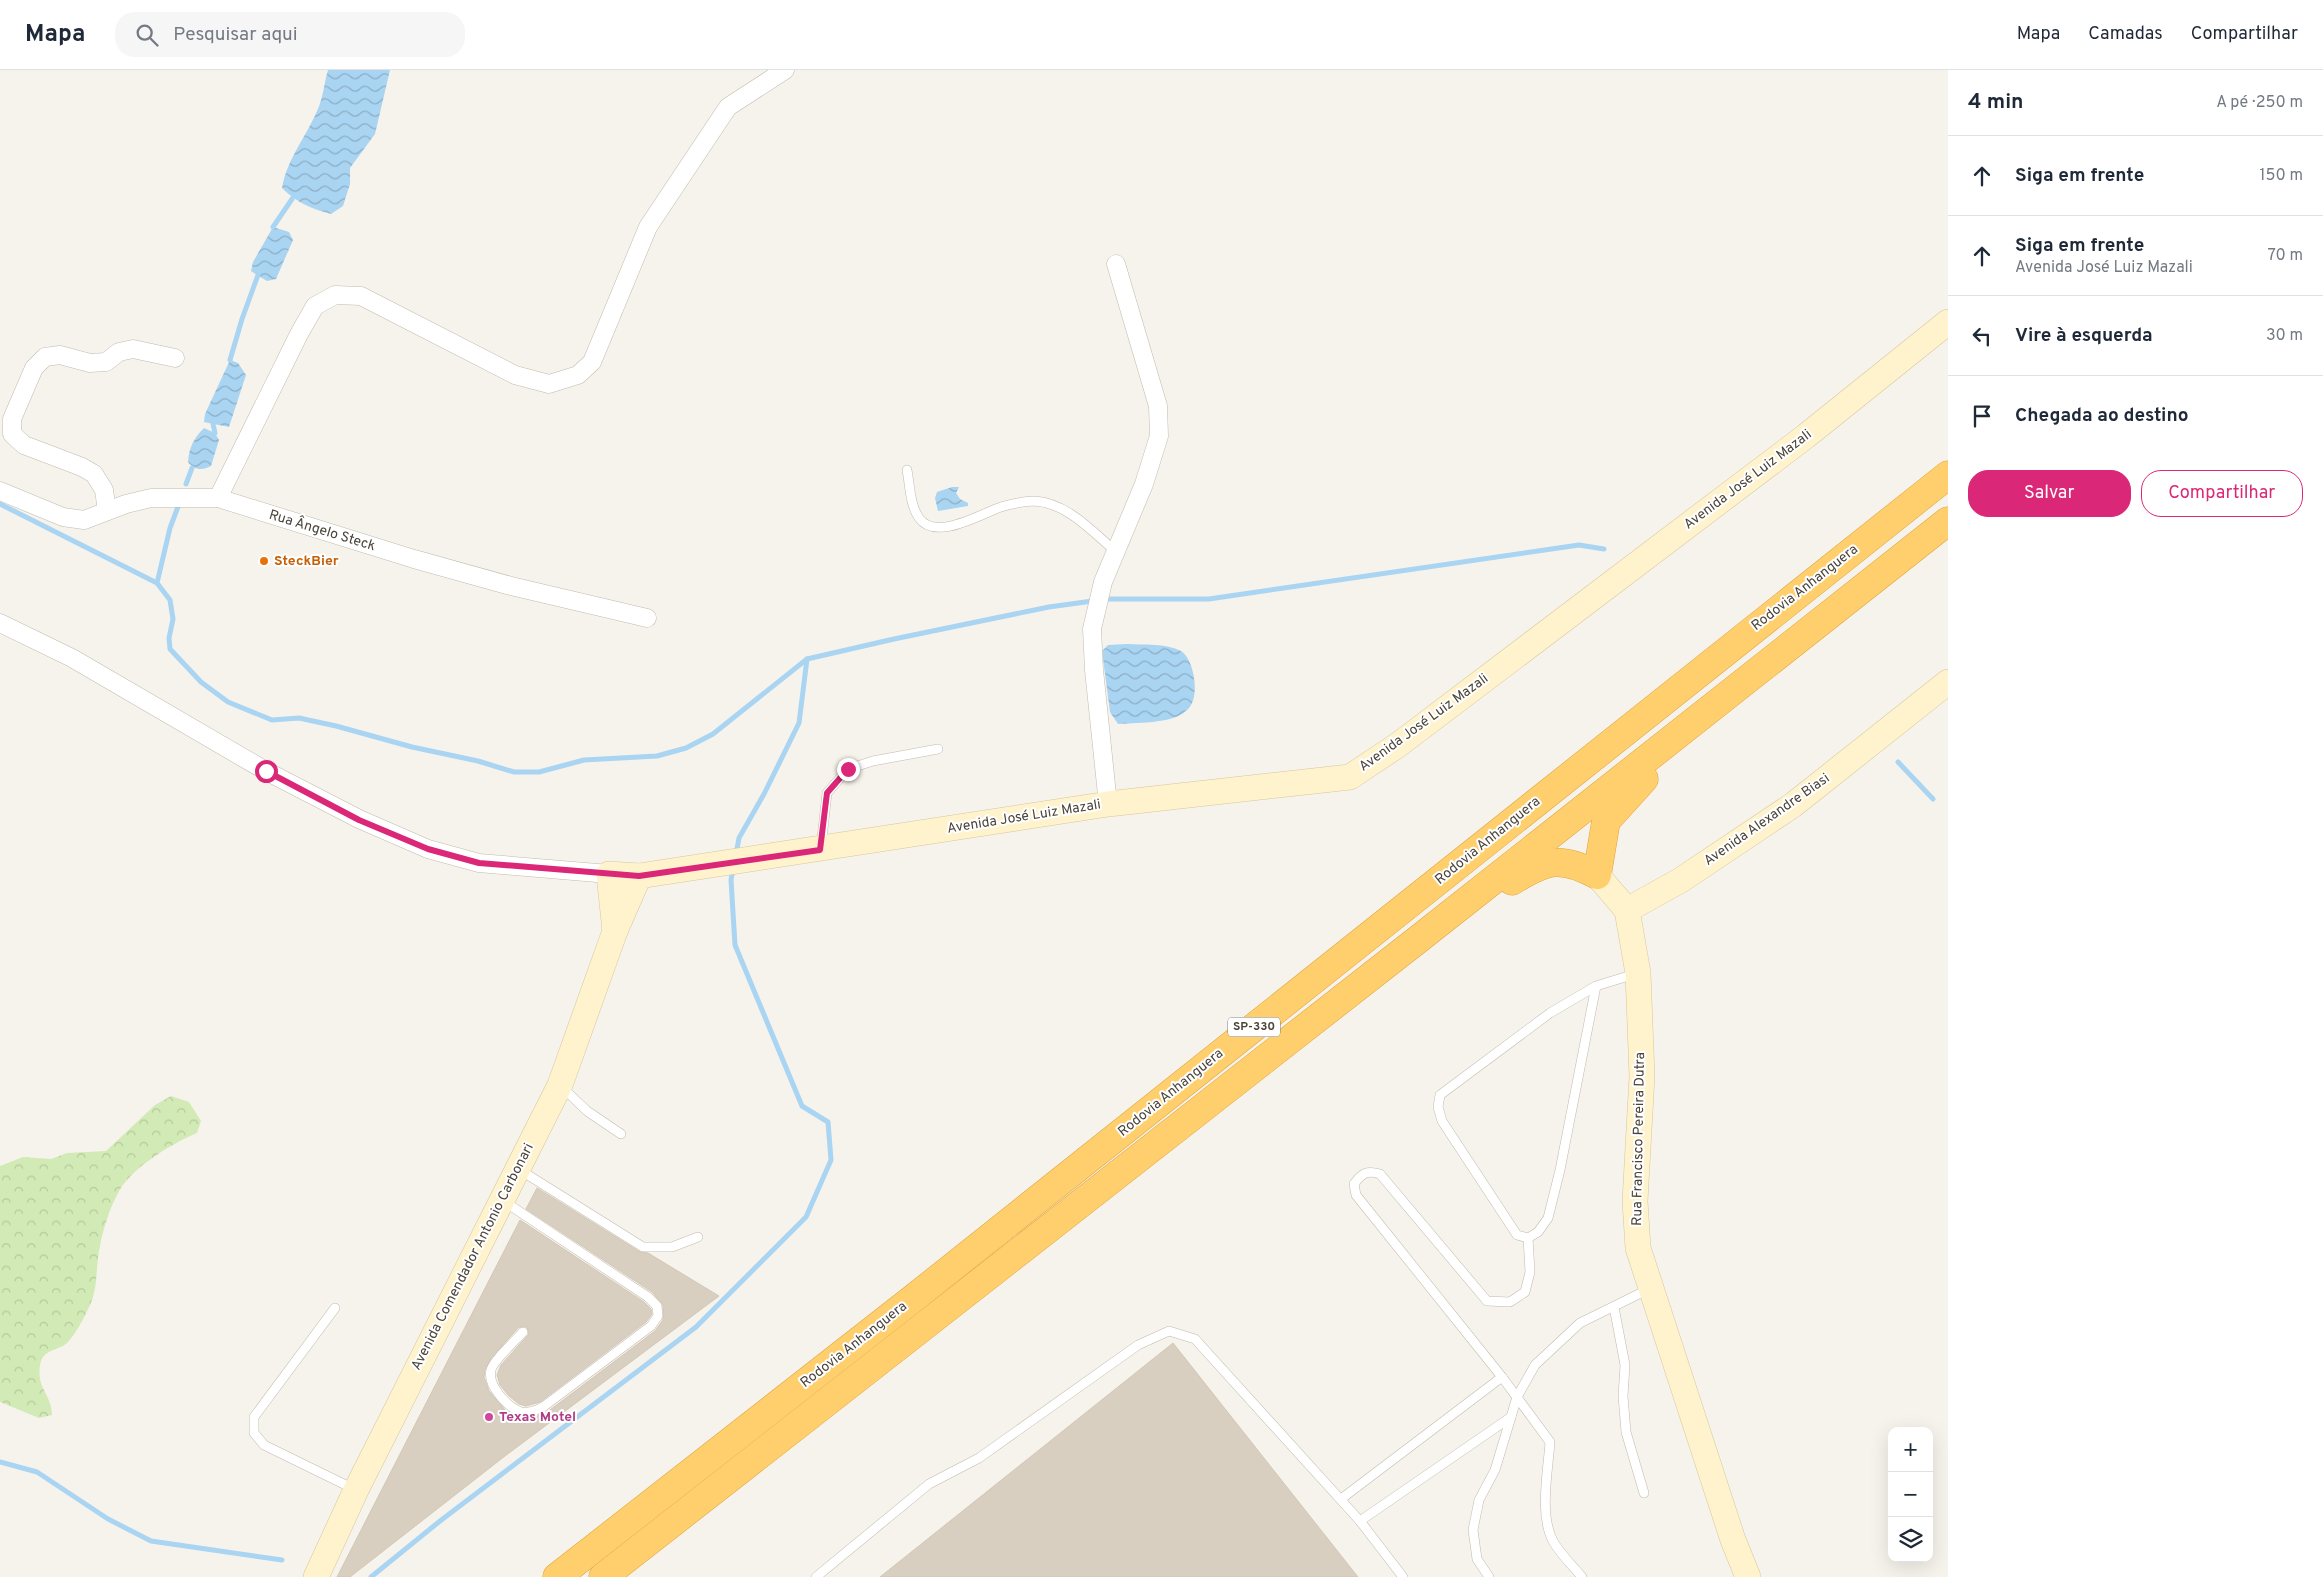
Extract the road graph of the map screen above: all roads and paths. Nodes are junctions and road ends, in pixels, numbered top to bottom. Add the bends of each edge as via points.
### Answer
1 (786, 70) edge
2 (1116, 264) dead end
3 (1948, 322) edge
4 (175, 358) dead end
5 (907, 470) dead end
6 (1948, 475) edge
7 (0, 491) edge
8 (218, 498) junction
9 (107, 511) junction
10 (1948, 521) edge
11 (1116, 551) junction
12 (647, 618) dead end
13 (0, 623) edge
14 (1750, 678) junction
15 (1948, 682) edge
16 (938, 749) dead end
17 (1108, 804) junction
18 (820, 850) junction
19 (609, 874) junction
20 (1597, 875) junction
21 (639, 876) junction
22 (1627, 910) junction
23 (616, 931) junction
24 (1416, 942) junction
25 (1638, 973) junction
26 (1596, 986) junction
27 (560, 1085) junction
28 (622, 1134) dead end
29 (518, 1169) junction
30 (502, 1200) junction
31 (698, 1237) dead end
32 (1528, 1238) junction
33 (1651, 1288) junction
34 (1614, 1307) junction
35 (334, 1308) dead end
36 (523, 1332) dead end
37 (1502, 1377) junction
38 (1517, 1397) junction
39 (1511, 1416) junction
40 (356, 1490) junction
41 (1644, 1493) dead end
42 (1341, 1499) junction
43 (1360, 1521) junction
44 (316, 1577) edge
45 (557, 1577) edge
46 (604, 1577) edge
47 (816, 1577) edge
48 (1403, 1577) edge
49 (1489, 1577) edge
50 (1582, 1577) edge
51 (1748, 1577) edge

1 - 8 street via 728,107 648,227 592,362 578,375 549,384 515,375 361,296 335,295 315,306
2 - 11 street via 1158,406 1158,436 1144,484
3 - 17 main road, Avenida José Luiz Mazali via 1783,454 1406,739 1350,776
4 - 9 street via 133,350 119,352 106,362 90,363 60,355 45,357 34,368 12,419 12,434 24,445 82,466 94,474 104,490
5 - 11 lane via 914,507 920,520 931,526 949,527 1002,507 1035,501 1061,509
6 - 45 highway, Rodovia Anhanguera / SP-330 via 903,1307
7 - 9 street, Rua Ângelo Steck via 63,517 84,520
8 - 9 street, Rua Ângelo Steck via 151,498
8 - 12 street, Rua Ângelo Steck via 493,582
10 - 14 highway, Rodovia Anhanguera / SP-330
11 - 17 street via 1103,582 1092,629
13 - 19 street via 72,658 274,775 359,820 428,849 479,863
14 - 20 highway via 1630,792 1606,821
14 - 24 highway, Rodovia Anhanguera / SP-330
15 - 22 main road, Avenida Alexandre Biasi via 1793,805 1681,880
16 - 18 lane via 848,769 827,793
17 - 18 main road, Avenida José Luiz Mazali
18 - 21 main road, Avenida José Luiz Mazali
19 - 21 main road, Avenida José Luiz Mazali
19 - 23 main road, Avenida Comendador Antonio Carbonari
20 - 22 main road
20 - 24 highway via 1576,864 1557,862 1535,867
21 - 23 main road, Avenida Comendador Antonio Carbonari
22 - 25 main road, Rua Francisco Pereira Dutra
23 - 27 main road, Avenida Comendador Antonio Carbonari
24 - 46 highway, Rodovia Anhanguera / SP-330
25 - 26 lane
25 - 33 main road, Rua Francisco Pereira Dutra via 1642,1076 1635,1201 1638,1248
26 - 32 lane via 1548,1218 1538,1232
26 - 32 lane via 1550,1013 1440,1095 1438,1107 1442,1121 1517,1235
27 - 28 lane via 587,1111
27 - 29 main road, Avenida Comendador Antonio Carbonari
29 - 30 main road, Avenida Comendador Antonio Carbonari
29 - 31 lane via 643,1247 672,1247
30 - 36 lane via 657,1306 658,1316 651,1326 543,1407 531,1412 521,1412 510,1405 490,1378 491,1368
30 - 40 main road, Avenida Comendador Antonio Carbonari
32 - 37 lane via 1530,1272 1525,1292 1510,1302 1487,1301 1380,1174 1369,1171 1354,1184 1356,1195
33 - 34 lane
33 - 51 main road, Rua Francisco Pereira Dutra
34 - 38 lane via 1580,1323 1534,1365
34 - 41 lane via 1625,1365 1626,1432
35 - 40 lane via 254,1417 254,1433 264,1445
37 - 38 lane
37 - 42 lane
38 - 39 lane
38 - 50 lane via 1550,1442 1547,1523 1553,1541
39 - 43 lane
39 - 49 lane via 1495,1470 1479,1500 1473,1530 1477,1559
40 - 44 main road, Avenida Comendador Antonio Carbonari
42 - 43 lane
42 - 47 lane via 1195,1339 1169,1331 1138,1345 979,1458 929,1484
43 - 48 lane

